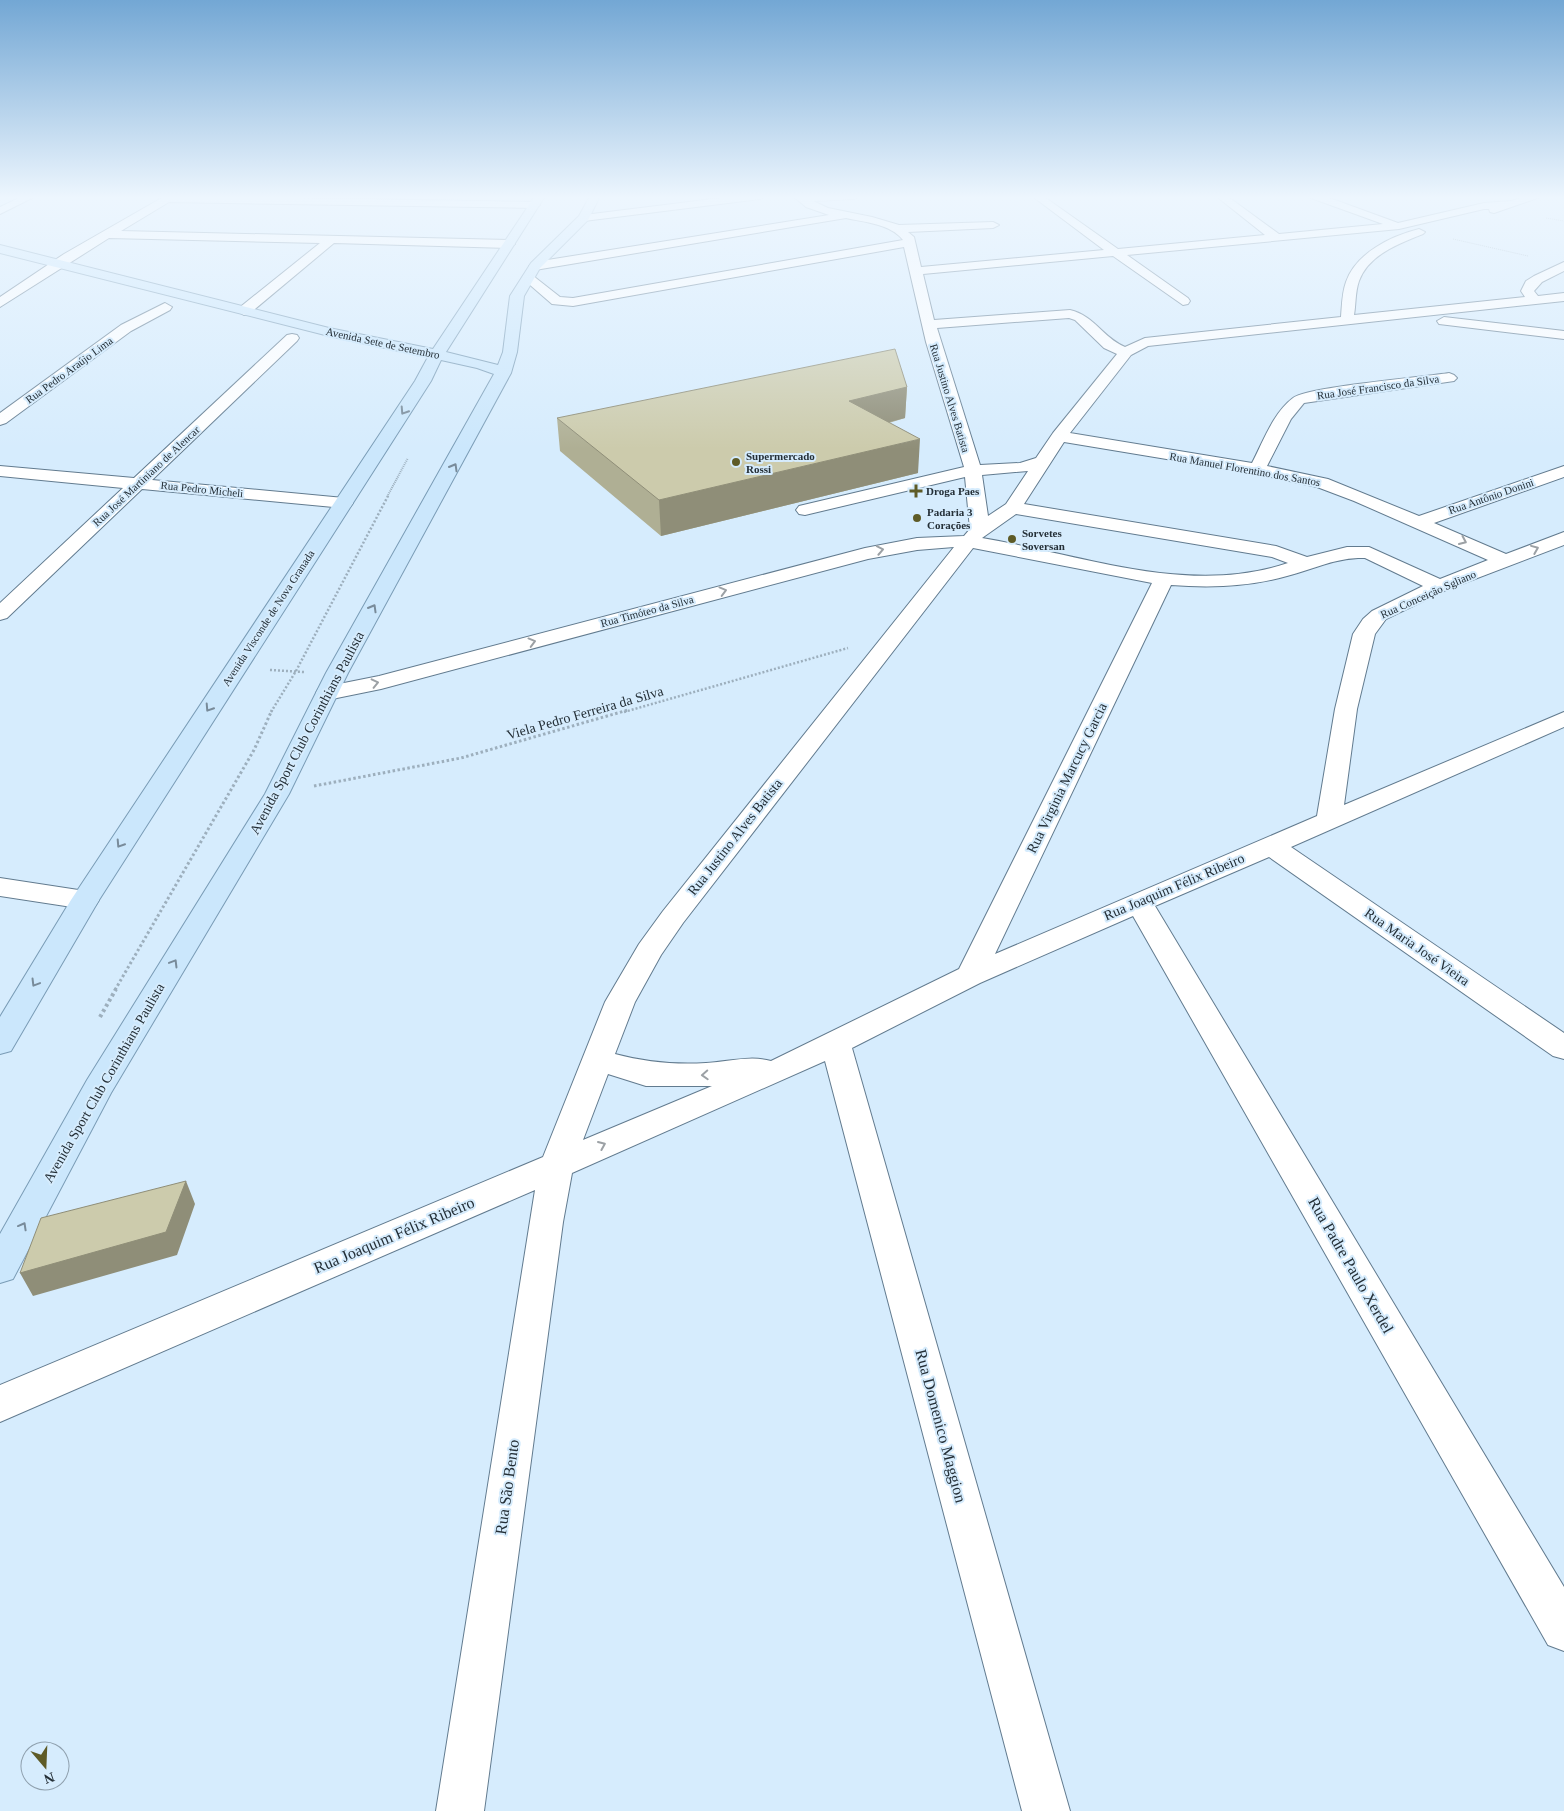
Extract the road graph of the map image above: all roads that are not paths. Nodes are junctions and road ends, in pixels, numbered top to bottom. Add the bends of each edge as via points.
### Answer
1 (35, 281) edge
2 (126, 281) edge
3 (281, 281) edge
4 (484, 281) edge
5 (527, 281) edge
6 (539, 281) edge
7 (697, 281) edge
8 (919, 281) edge
9 (1156, 281) edge
10 (1353, 281) edge
11 (1537, 281) edge
12 (1564, 297) edge
13 (1534, 300) junction
14 (1183, 301) dead end
15 (146, 302) dead end
16 (0, 303) edge
17 (165, 307) junction
18 (183, 311) dead end
19 (244, 311) junction
20 (1394, 315) junction
21 (1347, 319) junction
22 (930, 324) junction
23 (274, 334) dead end
24 (1564, 335) edge
25 (297, 339) joint
26 (1126, 352) junction
27 (437, 363) junction
28 (1449, 378) dead end
29 (501, 379) junction
30 (0, 420) edge
31 (1059, 436) junction
32 (1042, 462) junction
33 (1257, 469) junction
34 (972, 470) junction
35 (1564, 470) edge
36 (0, 471) edge
37 (139, 482) junction
38 (344, 503) junction
39 (1013, 508) junction
40 (805, 510) dead end
41 (1419, 522) junction
42 (974, 536) junction
43 (1564, 538) edge
44 (1506, 561) junction
45 (1308, 564) junction
46 (1164, 579) junction
47 (1439, 586) junction
48 (0, 614) edge
49 (332, 683) junction
50 (1564, 719) edge
51 (1330, 820) junction
52 (1270, 845) junction
53 (0, 887) edge
54 (85, 900) junction
55 (1139, 902) junction
56 (970, 976) junction
57 (835, 1041) junction
58 (0, 1043) edge
59 (1564, 1048) edge
60 (598, 1060) junction
61 (789, 1066) junction
62 (557, 1164) junction
63 (0, 1268) edge
64 (0, 1404) edge
65 (1564, 1629) edge
66 (460, 1811) edge
67 (1046, 1811) edge

1 - 16 street
2 - 19 main road, Avenida Sete de Setembro
3 - 19 street
4 - 27 main road, Avenida Visconde de Nova Granada
5 - 29 main road, Avenida Sport Club Corinthians Paulista via 517,296 503,345
6 - 7 street via 557,301 573,302
8 - 22 street, Rua Justino Alves Batista
9 - 14 street
10 - 21 street
11 - 13 street via 1527,291
12 - 13 street
13 - 20 street
15 - 17 main road
17 - 18 main road
17 - 30 street, Rua Pedro Araújo Lima via 126,328
19 - 27 main road, Avenida Sete de Setembro
20 - 21 street
20 - 24 street
21 - 26 street via 1145,342
22 - 26 street via 1070,314 1080,317 1109,345
22 - 34 street, Rua Justino Alves Batista
23 - 25 main road
25 - 37 street, Rua José Martiniano de Alencar
26 - 31 street
27 - 29 main road
27 - 29 main road, Avenida Sete de Setembro via 491,367
27 -> 38 main road, Avenida Visconde de Nova Granada
28 - 33 street, Rua José Francisco da Silva via 1299,400 1284,418
49 -> 29 main road, Avenida Sport Club Corinthians Paulista
31 - 32 street
31 - 33 street, Rua Manuel Florentino dos Santos
32 - 34 street via 1021,468
32 - 39 street
33 - 41 street, Rua Manuel Florentino dos Santos via 1322,483
34 - 40 street
34 - 42 street, Rua Justino Alves Batista via 979,512
35 - 41 street, Rua Antônio Donini
36 - 37 street, Rua Pedro Micheli
37 - 38 street, Rua Pedro Micheli
37 - 48 street, Rua José Martiniano de Alencar
38 -> 54 main road, Avenida Visconde de Nova Granada
39 - 42 street
39 - 45 street via 1276,552
41 -> 44 street, Rua Manuel Florentino dos Santos
42 - 46 street, Rua Timóteo da Silva
49 -> 42 street, Rua Timóteo da Silva via 381,682 865,554
42 - 60 street, Rua Justino Alves Batista via 654,944 620,1002
44 -> 43 street, Rua Conceição Sgliano
44 - 47 street, Rua Conceição Sgliano
45 - 46 street, Rua Timóteo da Silva via 1278,573 1210,582
45 - 47 street, Rua Timóteo da Silva via 1359,552 1369,553
46 - 56 street, Rua Virginia Marcucy Garcia
47 - 51 street, Rua Conceição Sgliano via 1379,615 1364,634 1346,709
63 -> 49 main road, Avenida Sport Club Corinthians Paulista via 98,1088 277,794
50 - 51 street, Rua Joaquim Félix Ribeiro
51 - 52 street, Rua Joaquim Félix Ribeiro
52 - 55 street, Rua Joaquim Félix Ribeiro
52 - 59 street, Rua Maria José Vieira
53 - 54 street
54 -> 58 main road, Avenida Visconde de Nova Granada
55 - 56 street, Rua Joaquim Félix Ribeiro
55 - 65 street, Rua Padre Paulo Xerdel
56 - 57 street, Rua Joaquim Félix Ribeiro
57 - 61 street, Rua Joaquim Félix Ribeiro
57 - 67 street, Rua Domenico Maggion
61 -> 60 street, Rua Joaquim Félix Ribeiro via 705,1075 646,1074
60 - 62 street, Rua Justino Alves Batista
62 -> 61 street, Rua Joaquim Félix Ribeiro
62 - 64 street, Rua Joaquim Félix Ribeiro
62 - 66 street, Rua São Bento via 544,1232

